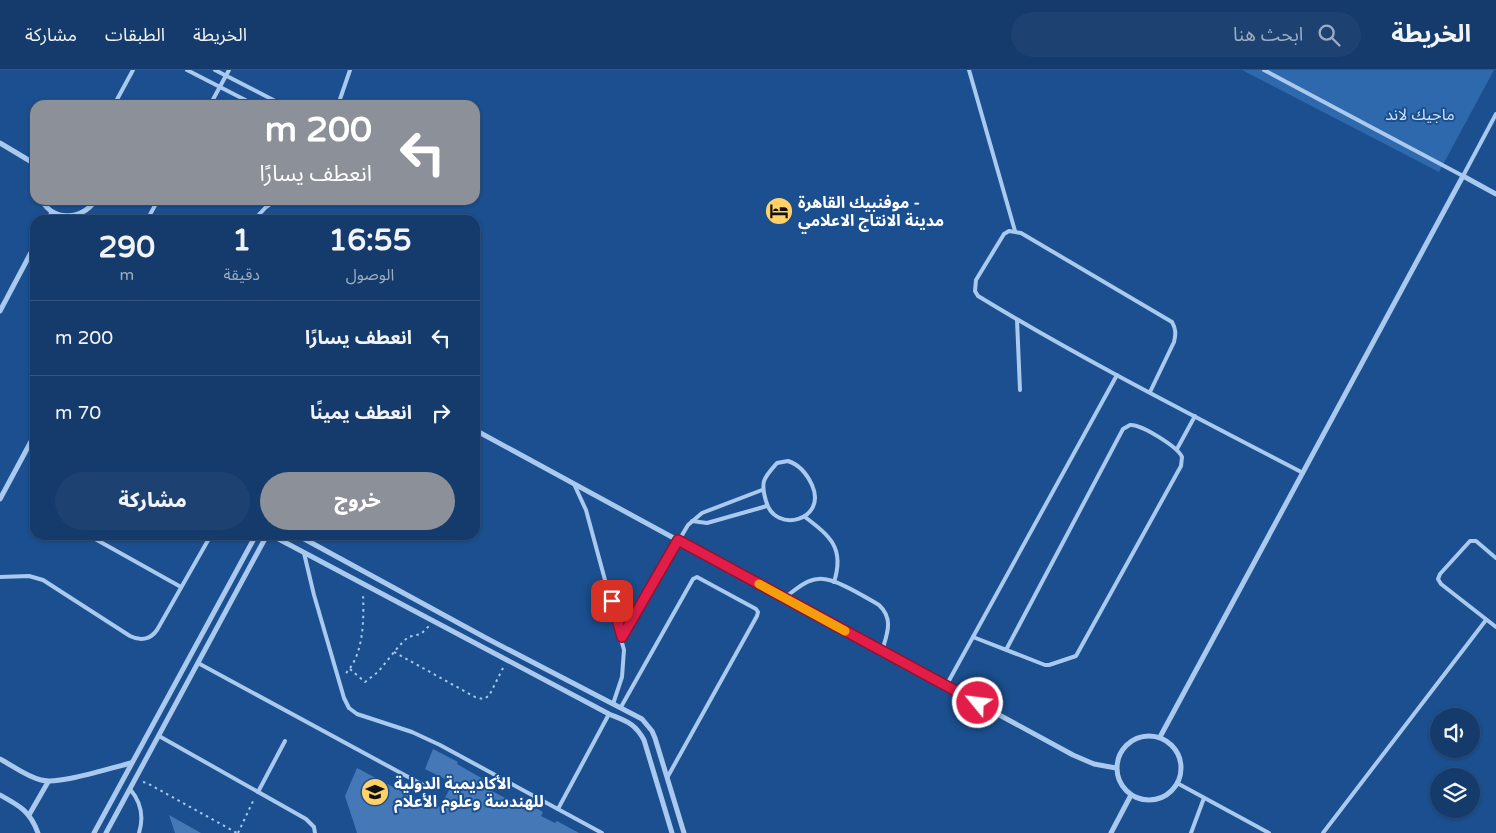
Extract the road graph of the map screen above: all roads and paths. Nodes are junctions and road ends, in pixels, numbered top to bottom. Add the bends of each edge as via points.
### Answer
1 (134, 70) edge
2 (187, 70) edge
3 (215, 70) edge
4 (229, 70) edge
5 (350, 70) edge
6 (968, 70) edge
7 (1264, 70) edge
8 (226, 75) junction
9 (220, 86) junction
10 (117, 100) edge
11 (213, 100) edge
12 (246, 100) edge
13 (274, 100) edge
14 (340, 100) edge
15 (1496, 114) edge
16 (0, 143) edge
17 (30, 161) edge
18 (1463, 176) junction
19 (1496, 194) edge
20 (44, 205) edge
21 (92, 205) edge
22 (268, 205) edge
23 (52, 212) junction
24 (50, 215) edge
25 (63, 215) edge
26 (76, 215) edge
27 (258, 215) edge
28 (1015, 231) junction
29 (30, 254) edge
30 (0, 311) edge
31 (1018, 320) junction
32 (1117, 375) junction
33 (1020, 390) dead end
34 (1150, 392) junction
35 (1195, 416) junction
36 (480, 433) edge
37 (30, 443) edge
38 (1177, 448) junction
39 (1303, 473) junction
40 (574, 484) junction
41 (762, 490) junction
42 (0, 499) edge
43 (767, 506) junction
44 (805, 517) junction
45 (692, 521) junction
46 (97, 540) edge
47 (208, 540) edge
48 (253, 540) edge
49 (264, 540) edge
50 (280, 540) edge
51 (307, 540) edge
52 (678, 540) junction
53 (310, 542) junction
54 (304, 553) junction
55 (1496, 558) edge
56 (0, 577) edge
57 (834, 582) junction
58 (363, 584) junction
59 (182, 588) junction
60 (784, 598) junction
61 (1486, 620) junction
62 (434, 621) junction
63 (1496, 627) edge
64 (622, 637) junction
65 (973, 637) junction
66 (1006, 650) junction
67 (882, 651) junction
68 (394, 652) junction
69 (189, 658) junction
70 (507, 660) junction
71 (198, 663) junction
72 (350, 669) junction
73 (339, 680) junction
74 (946, 686) junction
75 (614, 704) junction
76 (621, 707) junction
77 (609, 714) junction
78 (148, 732) junction
79 (158, 736) junction
80 (1160, 737) junction
81 (285, 741) dead end
82 (0, 759) edge
83 (131, 763) junction
84 (1116, 768) junction
85 (667, 778) junction
86 (48, 782) junction
87 (121, 782) junction
88 (134, 782) junction
89 (1177, 784) junction
90 (424, 785) dead end
91 (130, 788) junction
92 (258, 792) junction
93 (1131, 795) junction
94 (0, 796) edge
95 (1204, 798) junction
96 (558, 809) junction
97 (29, 815) junction
98 (38, 833) edge
99 (94, 833) edge
100 (106, 833) edge
101 (139, 833) edge
102 (237, 833) edge
103 (315, 833) edge
104 (602, 833) edge
105 (672, 833) edge
106 (684, 833) edge
107 (1111, 833) edge
108 (1191, 833) edge
109 (1269, 833) edge
110 (1322, 833) edge

1 - 10 lane
2 - 9 lane
3 - 8 lane
4 - 8 lane
5 - 14 lane
6 - 28 lane
7 - 18 lane
8 - 9 lane
8 - 13 lane
9 - 11 lane
9 - 12 lane
15 - 18 lane
16 - 17 street
18 - 19 street
18 - 39 street
20 - 23 street
21 - 26 street
22 - 27 lane
23 - 24 street
23 - 25 street
28 - 31 lane via 1004,234 974,285 978,296
28 - 34 lane via 1172,322 1176,335 1174,342
29 - 30 street
31 - 32 lane
31 - 33 lane
32 - 34 lane
32 - 65 lane
34 - 35 lane
35 - 38 lane
35 - 39 lane
36 - 40 street
37 - 42 street
38 - 66 lane via 1182,457 1180,466 1076,656 1044,665
38 - 66 lane via 1138,426 1130,425 1123,429
39 - 80 street
40 - 52 street
40 - 64 lane via 586,510
41 - 43 lane
41 - 44 lane via 762,482 777,463 788,461 798,464 816,495 814,508
41 - 45 lane via 702,513
43 - 44 lane via 774,516 786,520
43 - 45 lane via 707,524
44 - 57 lane via 829,536 836,548 838,564
45 - 52 lane
46 - 59 lane
47 - 59 lane
48 - 69 street
49 - 71 street
50 - 54 street
51 - 53 street
52 - 60 street
52 - 64 lane
53 - 54 street
53 - 75 street
54 - 58 street
54 - 73 lane
55 - 61 lane via 1476,541 1470,541 1438,577 1441,584
56 - 59 lane via 29,576 43,580 138,639 155,634
57 - 60 lane via 824,578 813,580
57 - 67 lane via 885,610 889,625
58 - 62 street
58 - 72 path via 364,619
60 - 67 street
61 - 63 lane
61 - 110 lane
62 - 68 path via 421,634 408,637
62 - 70 street
64 - 75 lane via 624,665
65 - 66 lane
65 - 74 lane
67 - 74 street
68 - 70 path via 482,699 489,696
68 - 72 path via 378,672 364,682
69 - 71 street
69 - 78 street
70 - 77 street
71 - 79 street
71 - 90 lane
72 - 73 path
73 - 96 lane via 346,703 357,714 426,738
74 - 84 street via 1073,755 1094,764
75 - 76 street
75 - 77 street
76 - 85 street via 642,719 652,731
76 - 85 lane via 693,579 696,577 756,609 757,616
77 - 96 lane
77 - 105 street via 631,723 641,734
78 - 79 street
78 - 83 street
79 - 88 street
79 - 92 lane
80 - 84 street via 1141,736 1131,740 1120,752
80 - 89 street via 1178,752 1181,773
81 - 92 lane
82 - 86 street
83 - 86 street
83 - 87 street
84 - 93 street via 1118,779
85 - 106 street
86 - 97 street
87 - 91 street
87 - 99 street
88 - 91 street
88 - 102 path via 148,783
89 - 93 street via 1166,795 1152,800
89 - 95 lane
91 - 100 street
91 - 101 lane via 141,808
92 - 102 path
92 - 103 lane via 306,819
93 - 107 street
94 - 97 street
95 - 108 lane
95 - 109 lane
96 - 104 lane
97 - 98 street

